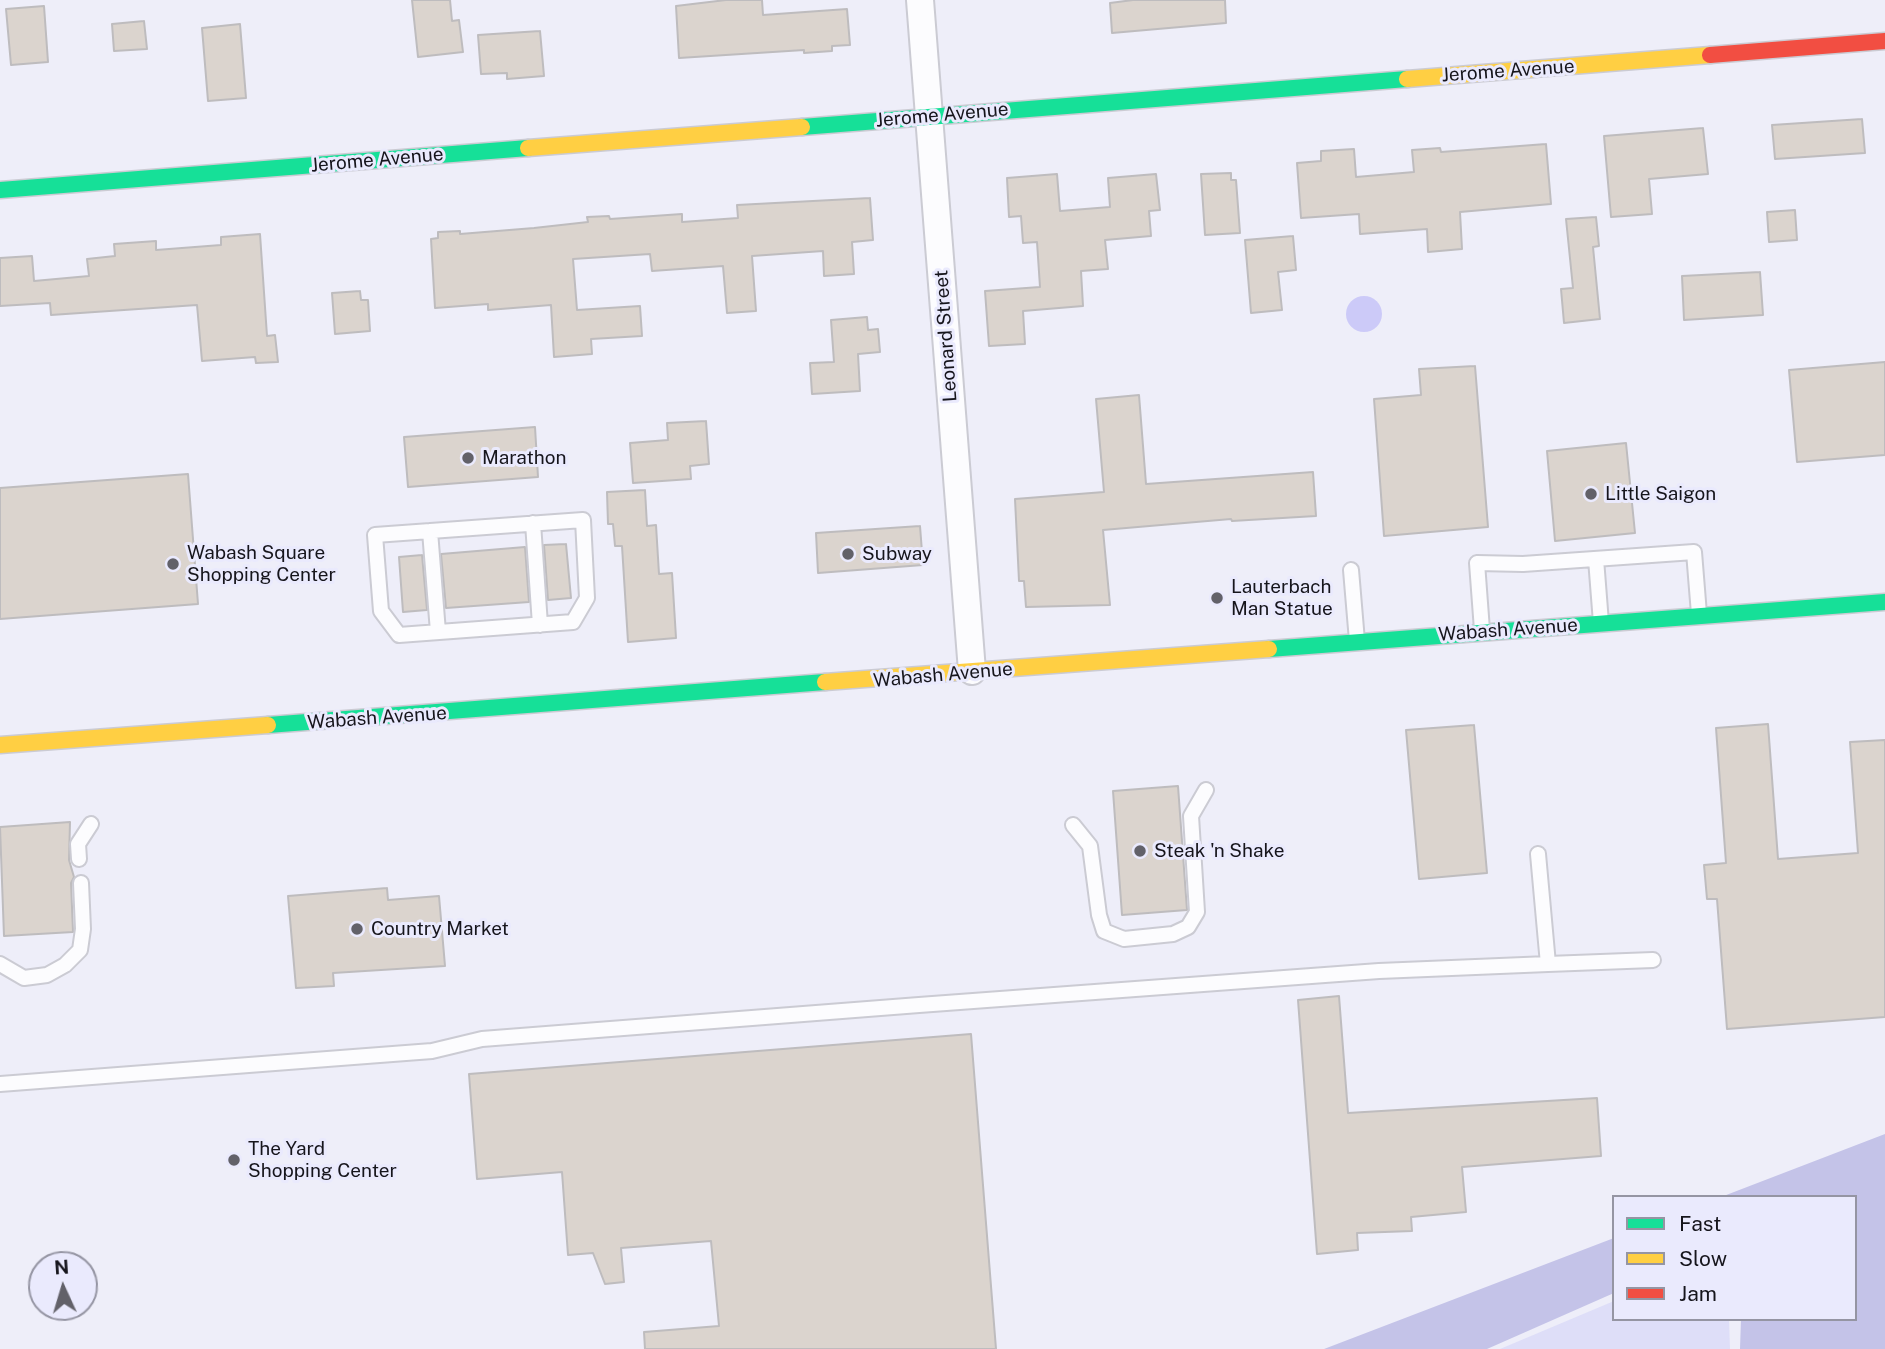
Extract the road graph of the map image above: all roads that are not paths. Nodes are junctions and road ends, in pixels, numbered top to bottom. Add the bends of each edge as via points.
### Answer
1 (920, 0) edge
2 (1885, 41) edge
3 (930, 117) junction
4 (0, 190) edge
5 (533, 523) junction
6 (430, 531) junction
7 (1596, 559) junction
8 (1351, 570) dead end
9 (1885, 602) edge
10 (1700, 616) junction
11 (1601, 623) junction
12 (540, 625) junction
13 (438, 632) junction
14 (1483, 632) junction
15 (1357, 642) junction
16 (971, 671) junction
17 (0, 746) edge
18 (1206, 790) dead end
19 (91, 824) dead end
20 (1073, 825) dead end
21 (1538, 854) dead end
22 (79, 859) dead end
23 (81, 883) dead end
24 (1653, 960) dead end
25 (0, 964) edge
26 (1549, 964) junction
27 (0, 1084) edge

1 - 3 street, Leonard Street
2 - 3 main road, Jerome Avenue
3 - 4 main road, Jerome Avenue
3 - 16 street, Leonard Street
5 - 6 lane
5 - 12 lane
5 - 12 lane via 583,520 587,598 573,622
6 - 13 lane
6 - 13 lane via 375,534 381,611 399,635
7 - 10 lane via 1694,552
7 - 11 lane
7 - 14 lane via 1477,563
8 - 15 lane
9 - 10 main road, Wabash Avenue
10 - 11 main road, Wabash Avenue
11 - 14 main road, Wabash Avenue
12 - 13 lane
14 - 15 main road, Wabash Avenue
15 - 16 main road, Wabash Avenue
16 - 17 main road, Wabash Avenue
18 - 20 lane via 1191,816 1197,912 1188,927 1173,934 1124,939 1104,931 1090,846
19 - 22 lane via 78,844
21 - 26 lane
23 - 25 lane via 79,950 65,964 47,975 24,978
24 - 26 lane
26 - 27 lane via 1379,971 945,1003 482,1040 408,1053

